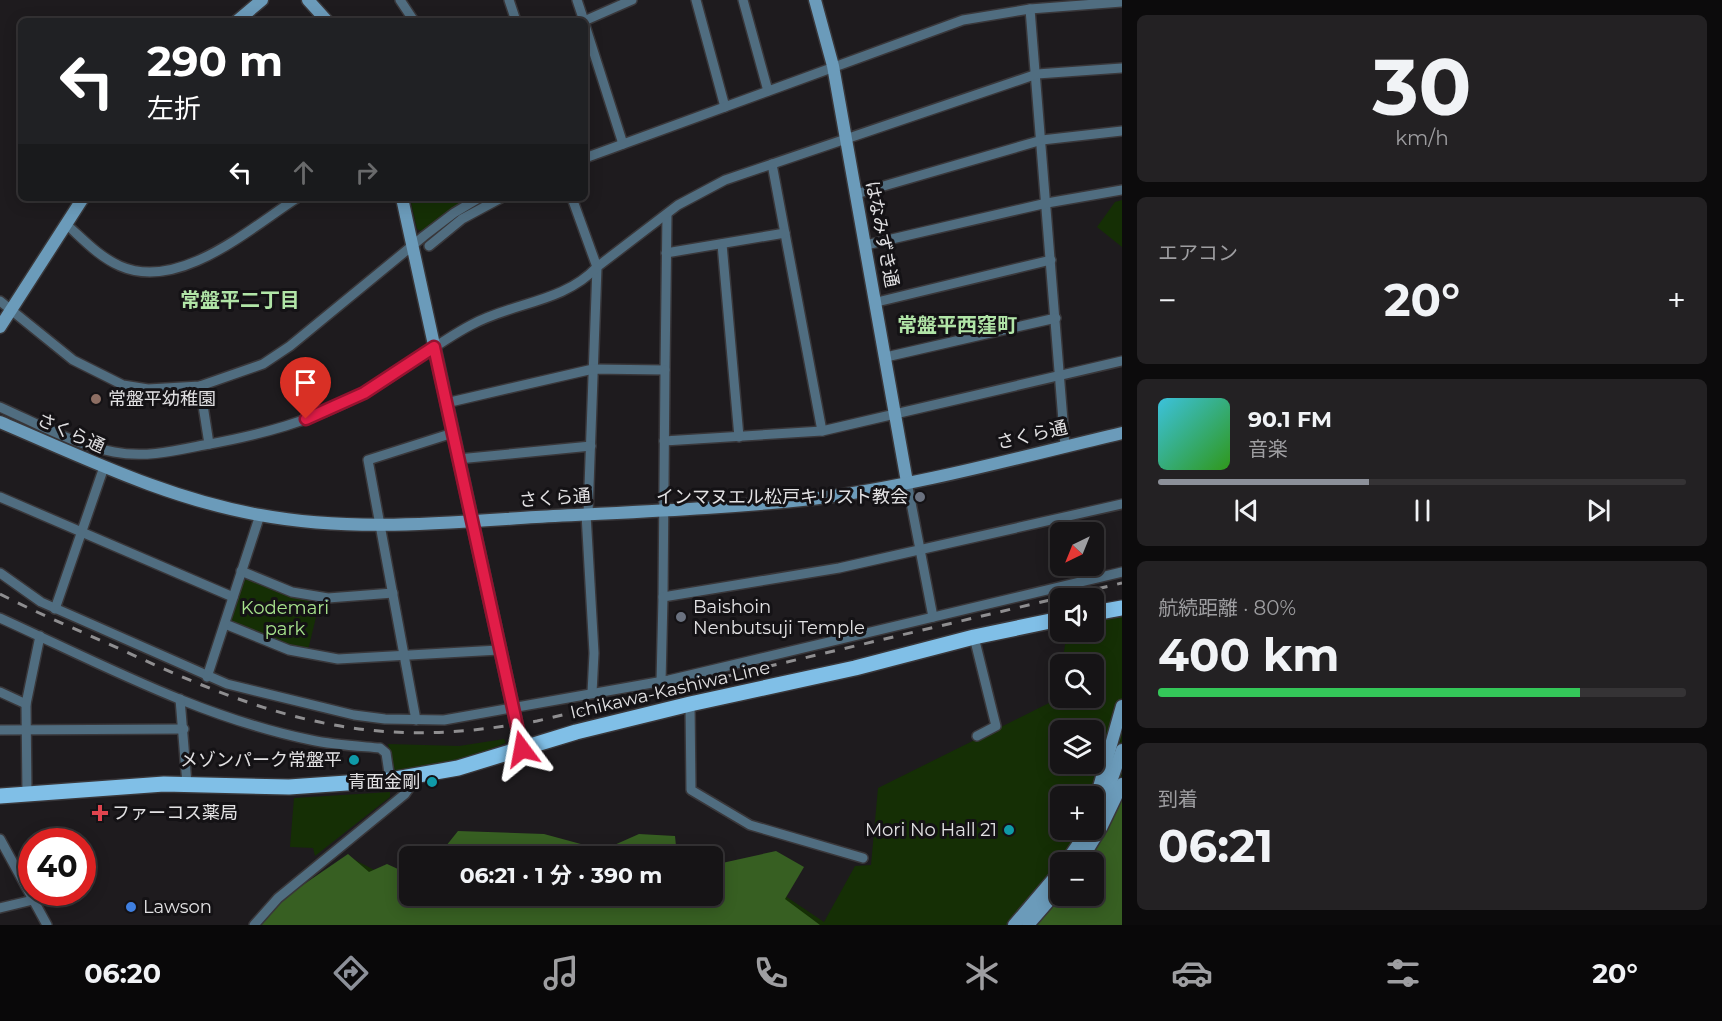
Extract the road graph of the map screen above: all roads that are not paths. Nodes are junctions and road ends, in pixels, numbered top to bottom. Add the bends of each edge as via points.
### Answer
1 (262, 0) edge
2 (308, 0) edge
3 (400, 0) edge
4 (509, 0) edge
5 (577, 0) edge
6 (632, 0) edge
7 (696, 0) edge
8 (744, 0) edge
9 (819, 1) edge
10 (1122, 3) edge
11 (1030, 9) junction
12 (241, 18) edge
13 (324, 18) edge
14 (412, 18) edge
15 (515, 18) edge
16 (583, 18) edge
17 (588, 19) edge
18 (588, 34) edge
19 (833, 66) junction
20 (1122, 68) edge
21 (1037, 74) junction
22 (768, 91) junction
23 (725, 107) junction
24 (1122, 131) edge
25 (846, 139) junction
26 (1042, 140) junction
27 (623, 144) junction
28 (588, 157) edge
29 (772, 164) junction
30 (1122, 190) edge
31 (855, 194) junction
32 (80, 201) edge
33 (292, 201) edge
34 (403, 201) edge
35 (474, 201) edge
36 (495, 201) edge
37 (573, 201) edge
38 (1047, 203) junction
39 (667, 214) junction
40 (66, 224) junction
41 (785, 233) junction
42 (722, 244) junction
43 (866, 245) junction
44 (429, 246) dead end
45 (413, 247) junction
46 (666, 254) junction
47 (1051, 260) junction
48 (597, 267) junction
49 (0, 301) edge
50 (876, 302) junction
51 (12, 310) junction
52 (1056, 318) junction
53 (0, 327) edge
54 (434, 347) junction
55 (886, 357) junction
56 (1122, 361) edge
57 (593, 369) junction
58 (664, 370) junction
59 (1060, 376) junction
60 (200, 386) junction
61 (446, 403) junction
62 (0, 407) edge
63 (896, 414) junction
64 (0, 422) edge
65 (822, 431) junction
66 (453, 433) junction
67 (1122, 433) edge
68 (739, 437) junction
69 (664, 441) junction
70 (209, 444) junction
71 (591, 446) junction
72 (1065, 446) junction
73 (458, 459) junction
74 (104, 467) junction
75 (907, 482) junction
76 (0, 497) edge
77 (1122, 504) edge
78 (663, 509) junction
79 (587, 514) junction
80 (260, 515) junction
81 (471, 522) junction
82 (380, 526) junction
83 (82, 532) junction
84 (920, 549) junction
85 (241, 571) junction
86 (1122, 572) edge
87 (0, 573) edge
88 (393, 593) junction
89 (233, 597) junction
90 (663, 597) junction
91 (1122, 608) edge
92 (55, 609) junction
93 (1104, 611) edge
94 (933, 617) junction
95 (0, 618) edge
96 (1050, 621) edge
97 (225, 624) junction
98 (40, 636) junction
99 (974, 637) junction
100 (499, 650) junction
101 (405, 656) junction
102 (207, 677) junction
103 (662, 682) junction
104 (0, 692) edge
105 (592, 693) junction
106 (180, 699) junction
107 (26, 704) junction
108 (690, 704) junction
109 (1122, 706) edge
110 (512, 709) junction
111 (416, 720) junction
112 (25, 729) junction
113 (184, 729) junction
114 (0, 730) edge
115 (977, 736) dead end
116 (522, 749) junction
117 (1122, 750) edge
118 (418, 775) junction
119 (390, 780) junction
120 (187, 784) junction
121 (1122, 784) edge
122 (1099, 786) edge
123 (27, 794) junction
124 (0, 796) edge
125 (1113, 800) edge
126 (0, 839) edge
127 (1085, 852) edge
128 (863, 858) dead end
129 (18, 872) edge
130 (1050, 883) edge
131 (1050, 900) edge
132 (18, 904) edge
133 (36, 906) edge
134 (0, 908) edge
135 (47, 925) edge
136 (254, 925) edge
137 (1014, 925) edge
138 (1028, 925) edge

1 - 12 street
2 - 13 street
3 - 14 street
4 - 15 street
5 - 16 street
6 - 17 street
7 - 23 street
8 - 22 street
9 - 19 street, はなみずき通
10 - 11 street
11 - 19 street via 963,20
11 - 21 street
18 - 27 street
19 - 22 street
19 - 25 street, はなみずき通
20 - 21 street
21 - 25 street
21 - 26 street
22 - 23 street
23 - 27 street
24 - 26 street
25 - 29 street
25 - 31 street, はなみずき通
26 - 31 street
26 - 38 street
27 - 28 street
29 - 39 street via 701,191
29 - 41 street
30 - 38 street
31 - 43 street, はなみずき通
32 - 40 street
33 - 40 street via 207,256 173,271 122,267 96,252
34 - 45 street
35 - 45 street
36 - 44 street via 462,219
37 - 48 street
38 - 43 street
38 - 47 street
39 - 46 street
39 - 48 street
40 - 51 street
41 - 42 street
41 - 65 street
42 - 46 street
42 - 68 street
43 - 50 street, はなみずき通
45 - 54 street
45 - 60 street via 263,364
46 - 58 street
47 - 50 street
47 - 52 street
48 - 54 street via 586,279 559,295 476,322
48 - 57 street
49 - 51 street
50 - 55 street, はなみずき通
51 - 53 street
51 - 60 street via 73,360 123,385 148,389
52 - 55 street
52 - 59 street
54 - 61 street
54 - 70 street via 364,393 324,412 262,434
55 - 63 street, はなみずき通
56 - 59 street
57 - 58 street
57 - 61 street
57 - 71 street
58 - 69 street
59 - 63 street
59 - 72 street
60 - 70 street
61 - 66 street
62 - 70 street via 113,452 146,455
63 - 65 street
63 - 75 street, はなみずき通
64 - 74 street, さくら通
65 - 68 street
66 - 73 street
66 - 82 street via 368,460
67 - 72 street, さくら通
68 - 69 street
69 - 78 street
71 - 73 street
71 - 79 street
72 - 75 street, さくら通
73 - 81 street
74 - 80 street, さくら通 via 193,499
74 - 83 street
75 - 78 street, さくら通 via 812,499
75 - 84 street, はなみずき通
76 - 83 street
77 - 84 street
78 - 79 street, さくら通
78 - 90 street
79 - 81 street, さくら通
79 - 105 street via 594,653
80 - 82 street, さくら通
80 - 85 street
81 - 82 street, さくら通
81 - 100 street
82 - 88 street
83 - 89 street
83 - 92 street
84 - 90 street via 839,568
84 - 94 street, はなみずき通
85 - 88 street via 292,592 328,598
85 - 89 street
86 - 94 street
87 - 92 street
88 - 101 street
89 - 97 street
90 - 103 street
91 - 93 main road
92 - 102 street
94 - 103 street
95 - 98 street
96 - 99 main road, Ichikawa-Kashiwa Line
97 - 101 street via 313,656
97 - 102 street
98 - 106 street
98 - 107 street
99 - 108 main road, Ichikawa-Kashiwa Line
99 - 115 street via 996,726
100 - 101 street
100 - 110 street
101 - 111 street
102 - 111 street via 327,710
103 - 105 street
104 - 107 street
105 - 110 street
106 - 113 street
106 - 119 street via 227,717 312,740 380,748 386,753
107 - 112 street
108 - 116 main road, Ichikawa-Kashiwa Line
108 - 128 street via 691,790 750,825
109 - 122 street
110 - 111 street via 444,720
110 - 116 street
112 - 113 street
112 - 114 street
112 - 123 street
113 - 120 street
116 - 118 main road, Ichikawa-Kashiwa Line
117 - 125 street
118 - 119 main road, Ichikawa-Kashiwa Line
118 - 136 street via 405,794 278,898
119 - 120 main road, Ichikawa-Kashiwa Line via 289,787
120 - 123 main road, Ichikawa-Kashiwa Line
121 - 125 street
123 - 124 main road, Ichikawa-Kashiwa Line
125 - 127 street
126 - 129 street
130 - 137 street
131 - 138 street
132 - 134 street
133 - 135 street

